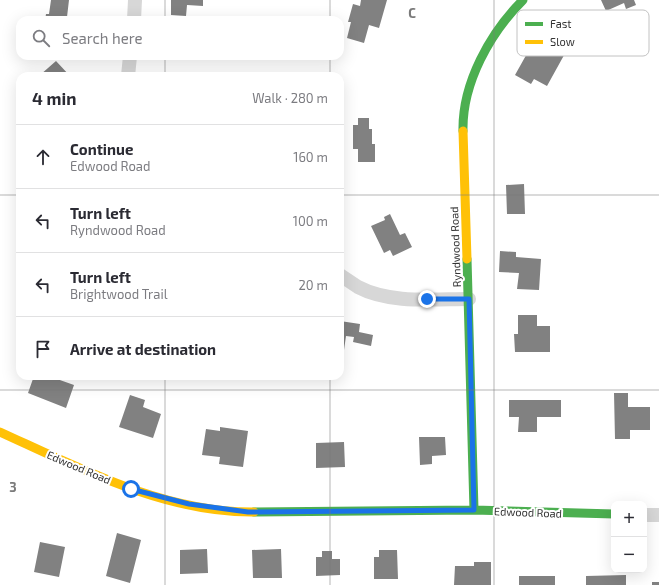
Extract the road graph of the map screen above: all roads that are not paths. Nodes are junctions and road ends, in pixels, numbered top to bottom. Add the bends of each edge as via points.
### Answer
1 (135, 0) edge
2 (523, 0) edge
3 (134, 16) edge
4 (130, 60) edge
5 (128, 72) edge
6 (344, 278) edge
7 (469, 299) junction
8 (0, 432) edge
9 (474, 510) junction
10 (611, 514) edge
11 (647, 515) edge
12 (659, 515) edge

1 - 3 street
2 - 7 street, Ryndwood Road via 495,35 472,80 466,101 463,138
4 - 5 street
6 - 7 street via 377,294 401,298
7 - 9 street, Ryndwood Road
8 - 9 street, Edwood Road via 131,489 208,508 248,512
9 - 10 street, Edwood Road
11 - 12 street

